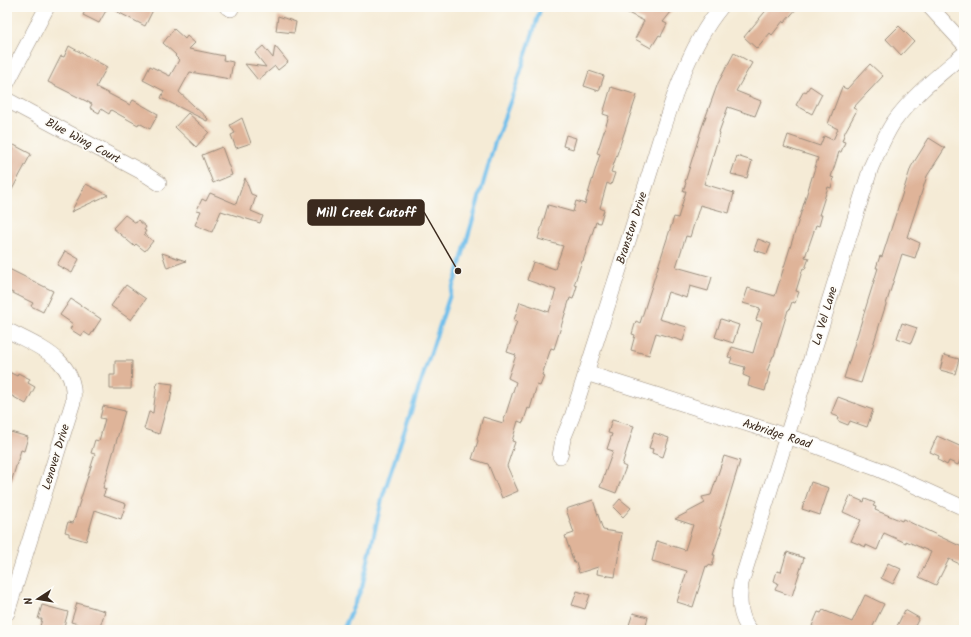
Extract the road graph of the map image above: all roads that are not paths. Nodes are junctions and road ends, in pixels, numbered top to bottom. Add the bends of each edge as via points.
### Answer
1 (721, 7) edge
2 (930, 7) edge
3 (46, 8) edge
4 (964, 44) edge
5 (964, 54) edge
6 (7, 83) edge
7 (7, 100) edge
8 (159, 183) dead end
9 (7, 330) edge
10 (586, 373) junction
11 (787, 437) junction
12 (560, 456) dead end
13 (964, 508) edge
14 (7, 613) edge
15 (750, 630) edge

1 - 10 street, Branston Drive via 685,70
2 - 4 street
3 - 6 street
5 - 11 street, La Vel Lane via 902,111 884,139 871,167
7 - 8 street, Blue Wing Court
9 - 14 street, Lenover Drive via 59,361 68,371 74,392
10 - 11 street, Axbridge Road
10 - 12 street, Branston Drive via 563,439
11 - 13 street, Axbridge Road via 878,469
11 - 15 street, La Vel Lane via 741,584 740,608

